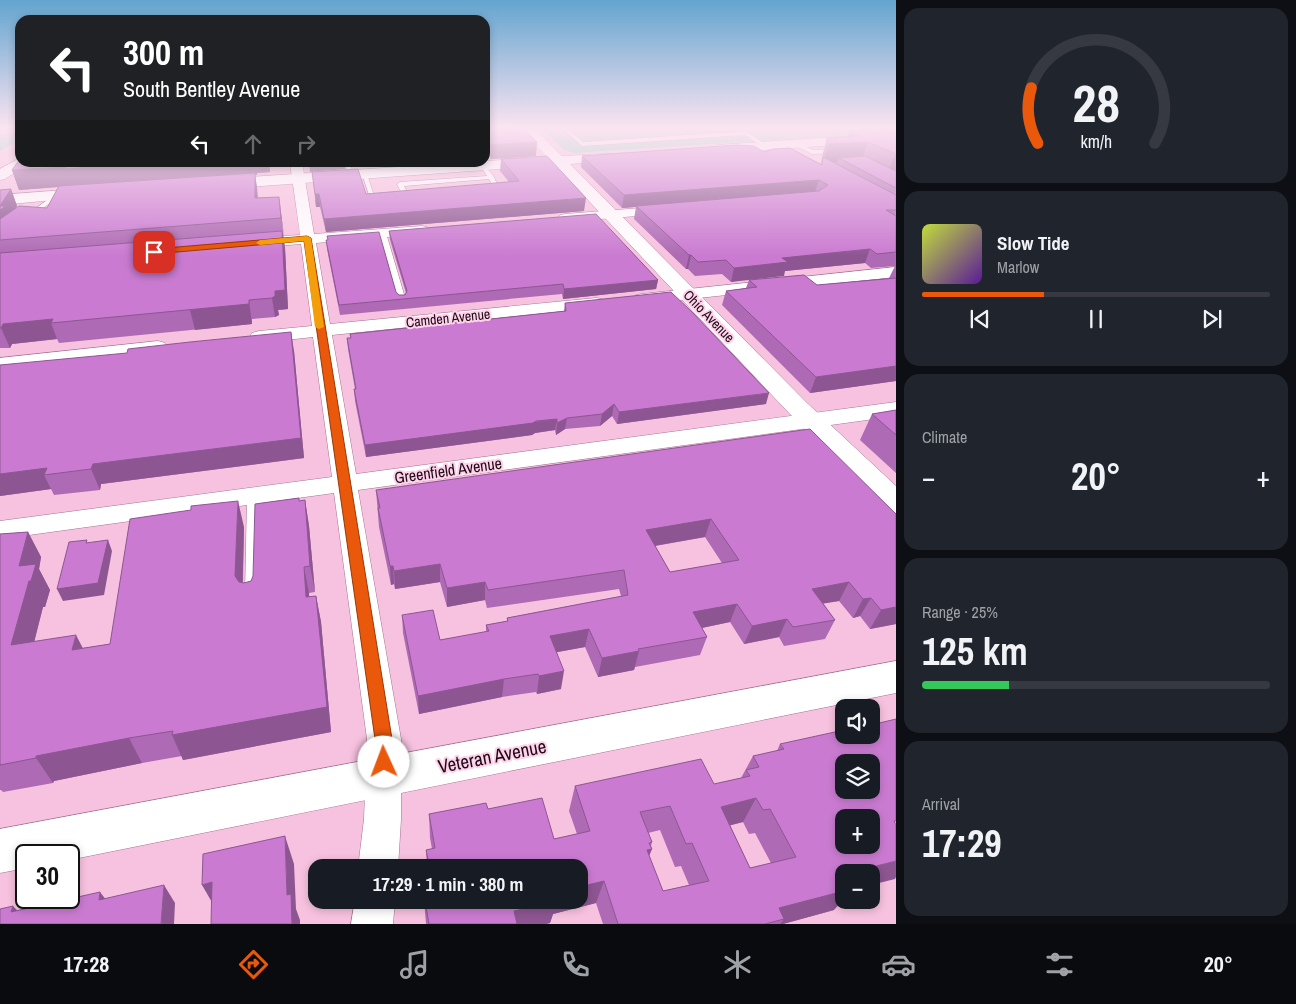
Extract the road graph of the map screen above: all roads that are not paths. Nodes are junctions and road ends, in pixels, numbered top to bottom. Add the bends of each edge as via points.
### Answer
1 (12, 170) edge
2 (297, 170) edge
3 (354, 170) edge
4 (412, 170) edge
5 (475, 170) edge
6 (493, 170) edge
7 (568, 170) edge
8 (487, 171) junction
9 (0, 176) edge
10 (398, 178) junction
11 (204, 185) edge
12 (478, 189) edge
13 (110, 192) edge
14 (424, 193) edge
15 (56, 196) junction
16 (373, 198) edge
17 (0, 200) edge
18 (686, 209) edge
19 (610, 215) junction
20 (25, 218) edge
21 (548, 220) edge
22 (441, 228) edge
23 (382, 233) junction
24 (307, 238) junction
25 (241, 244) edge
26 (896, 272) edge
27 (688, 294) junction
28 (402, 301) edge
29 (320, 330) junction
30 (243, 338) edge
31 (175, 346) edge
32 (0, 364) edge
33 (896, 409) edge
34 (810, 420) junction
35 (345, 484) junction
36 (253, 496) junction
37 (896, 503) edge
38 (0, 530) edge
39 (252, 602) edge
40 (896, 678) edge
41 (385, 776) junction
42 (0, 851) edge
43 (379, 859) edge
44 (374, 909) edge
45 (372, 924) edge

1 - 9 street
2 - 11 street
2 - 24 street
3 - 10 street
3 - 16 lane
4 - 10 street
5 - 8 street
6 - 8 street
7 - 19 street, Ohio Avenue
8 - 10 lane
8 - 12 lane via 497,187
10 - 14 lane via 405,194
13 - 15 street
15 - 17 street
15 - 20 lane
18 - 19 street
19 - 21 street
19 - 27 street, Ohio Avenue
22 - 23 street
23 - 24 street
23 - 28 lane
24 - 25 street
24 - 29 street
26 - 27 street, Camden Avenue
27 - 29 street, Camden Avenue
27 - 34 street, Ohio Avenue
29 - 30 street, Camden Avenue
29 - 35 street
31 - 32 street
33 - 34 street, Greenfield Avenue
34 - 35 street, Greenfield Avenue
34 - 37 street, Ohio Avenue
35 - 36 street, Greenfield Avenue
35 - 41 street via 384,739
36 - 38 street, Greenfield Avenue
36 - 39 lane
40 - 41 street, Veteran Avenue
41 - 42 street, Veteran Avenue
41 - 43 street
44 - 45 street

